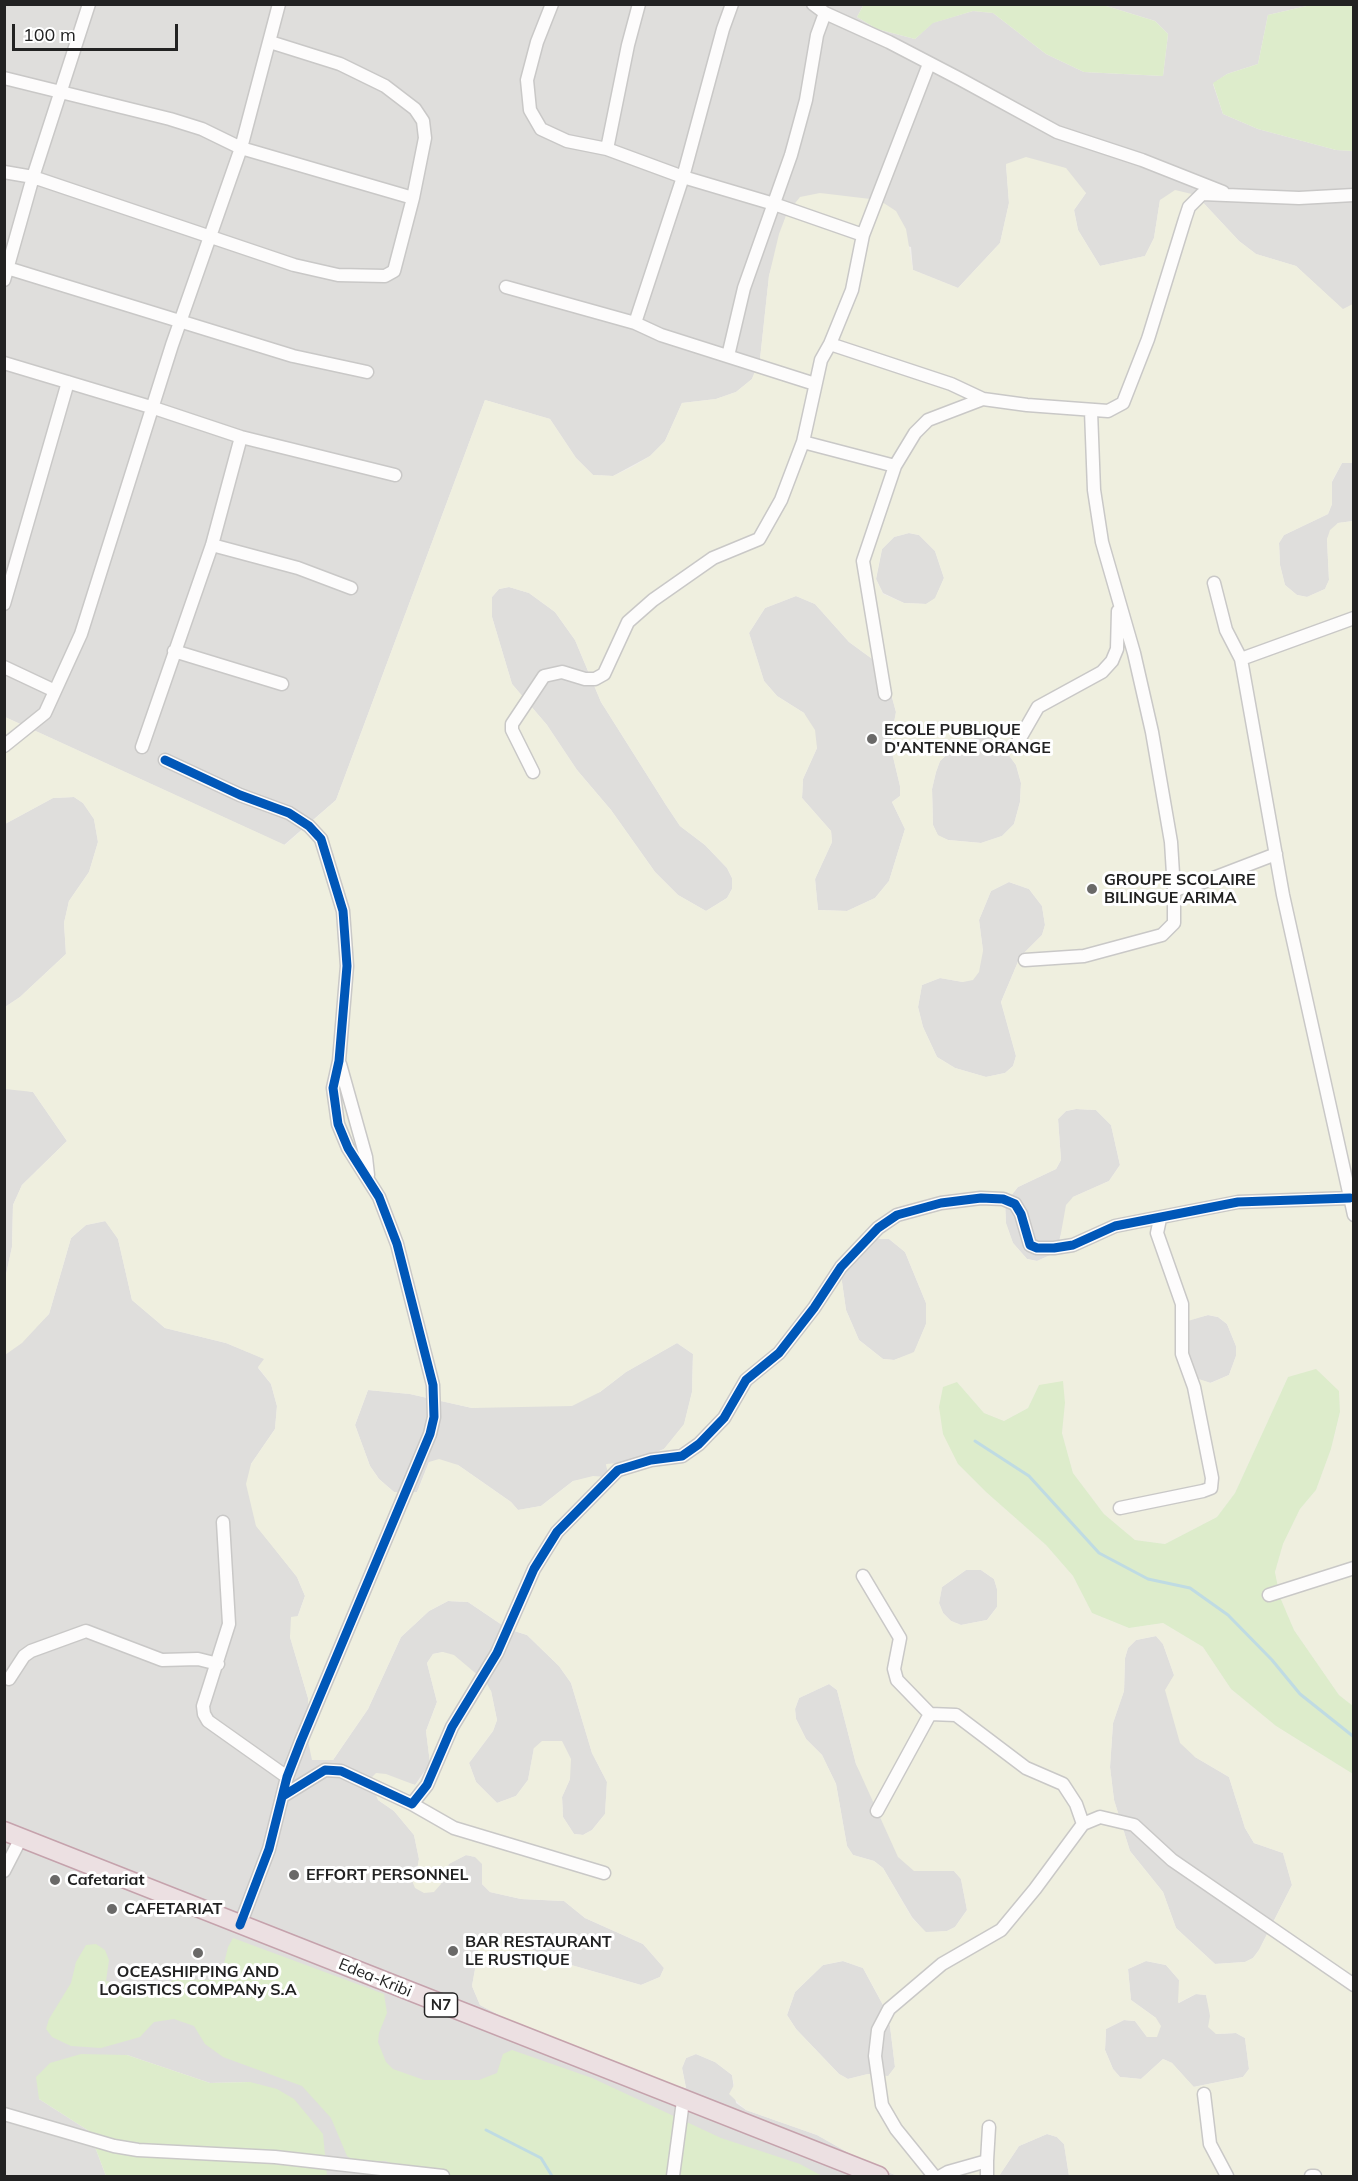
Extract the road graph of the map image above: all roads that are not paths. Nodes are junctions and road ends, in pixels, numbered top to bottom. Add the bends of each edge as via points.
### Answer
1 (89, 4) edge
2 (279, 4) edge
3 (552, 4) edge
4 (639, 4) edge
5 (732, 4) edge
6 (813, 4) edge
7 (825, 13) junction
8 (270, 42) junction
9 (929, 64) junction
10 (4, 78) edge
11 (60, 92) junction
12 (242, 148) junction
13 (607, 150) junction
14 (4, 172) edge
15 (33, 177) junction
16 (683, 177) junction
17 (1230, 194) junction
18 (1353, 195) edge
19 (413, 198) junction
20 (774, 204) junction
21 (863, 235) junction
22 (211, 237) junction
23 (7, 267) edge
24 (4, 280) edge
25 (506, 287) dead end
26 (182, 321) junction
27 (635, 323) junction
28 (830, 344) junction
29 (728, 356) junction
30 (4, 363) edge
31 (367, 372) dead end
32 (68, 382) junction
33 (814, 384) junction
34 (983, 399) junction
35 (154, 408) junction
36 (1091, 411) junction
37 (241, 437) junction
38 (803, 442) junction
39 (895, 466) junction
40 (395, 475) dead end
41 (212, 545) junction
42 (1214, 583) dead end
43 (351, 588) dead end
44 (1119, 600) junction
45 (4, 604) edge
46 (1353, 618) edge
47 (174, 651) junction
48 (1241, 659) junction
49 (4, 667) edge
50 (282, 684) dead end
51 (55, 692) junction
52 (885, 694) dead end
53 (4, 746) edge
54 (142, 747) dead end
55 (1015, 747) dead end
56 (165, 760) dead end
57 (533, 772) dead end
58 (1276, 854) junction
59 (1174, 890) junction
60 (1025, 960) dead end
61 (1350, 1198) junction
62 (1353, 1215) edge
63 (1160, 1219) junction
64 (1120, 1508) dead end
65 (223, 1522) dead end
66 (1353, 1569) edge
67 (863, 1576) dead end
68 (1269, 1595) dead end
69 (218, 1664) junction
70 (9, 1679) dead end
71 (930, 1714) junction
72 (287, 1777) junction
73 (283, 1796) junction
74 (412, 1804) junction
75 (1076, 1804) junction
76 (877, 1811) dead end
77 (1100, 1817) junction
78 (1083, 1824) junction
79 (13, 1835) edge
80 (4, 1871) edge
81 (604, 1873) dead end
82 (240, 1925) junction
83 (1353, 1984) edge
84 (1204, 2094) dead end
85 (683, 2101) junction
86 (4, 2114) edge
87 (989, 2127) dead end
88 (987, 2162) junction
89 (443, 2176) edge
90 (673, 2176) edge
91 (879, 2176) edge
92 (934, 2176) edge
93 (940, 2176) edge
94 (987, 2176) edge
95 (1227, 2176) edge
96 (1311, 2176) edge
97 (1315, 2176) edge

1 - 11 street
2 - 8 street
3 - 13 street via 526,80 530,110 541,129 567,141
4 - 13 street
5 - 16 street
6 - 7 street
7 - 9 street
7 - 20 street via 817,35 806,100
8 - 12 street
8 - 19 street via 340,64 385,86 415,109 423,121 424,138
9 - 17 street via 1057,132
9 - 21 street
10 - 11 street
11 - 12 street via 170,119
11 - 15 street
12 - 19 street
12 - 22 street
13 - 16 street
14 - 15 street
15 - 22 street
15 - 23 street
16 - 20 street
16 - 27 street
17 - 18 street via 1299,198
17 - 36 street via 1202,194 1190,207 1123,403 1108,411
19 - 22 street via 394,270 385,276 338,275 294,265
20 - 21 street
20 - 29 street via 744,288
21 - 28 street via 852,290
22 - 26 street
23 - 24 street
23 - 26 street
25 - 27 street
26 - 31 street via 293,356
26 - 35 street
27 - 29 street
28 - 33 street
28 - 34 street via 951,384
29 - 33 street
30 - 32 street
32 - 35 street
32 - 45 street
33 - 38 street
34 - 36 street
34 - 39 street via 928,420
35 - 37 street
35 - 51 street via 81,634
36 - 44 street via 1094,490 1102,542
37 - 40 street
37 - 41 street
38 - 39 street
38 - 57 street via 781,500 759,539 713,558 653,600 628,622 604,674 595,679 562,672 544,676 512,724
39 - 52 street via 863,561
41 - 43 street via 298,568
41 - 47 street
42 - 48 street via 1226,630
44 - 55 street via 1117,649 1112,661 1102,672 1038,707
44 - 59 street via 1152,732 1171,842
46 - 48 street
47 - 50 street
47 - 54 street
48 - 58 street
49 - 51 street
51 - 53 street via 45,713
56 - 72 street via 288,813 321,839 344,911 347,966 333,1088 338,1124 348,1148 368,1176 397,1244 433,1385 430,1434
58 - 59 street
58 - 61 street
59 - 60 street via 1174,923 1162,935 1084,956
61 - 62 street
61 - 63 street via 1238,1202
63 - 64 street via 1157,1233 1182,1304 1182,1354 1194,1387 1212,1478 1210,1488 1203,1491
63 - 74 street via 1115,1226 1073,1245 1037,1248 1030,1245 1015,1204 981,1198 941,1203 897,1215 878,1228 841,1267 779,1353 746,1380 724,1418 699,1444 682,1456 618,1470 557,1532 534,1569 497,1653 452,1727 427,1785
65 - 69 street via 229,1624
66 - 68 street
67 - 71 street via 900,1638 894,1669 897,1680
69 - 70 street via 198,1659 162,1660 86,1631 31,1651
69 - 72 street via 203,1706 208,1721
71 - 75 street via 956,1715 968,1722 1026,1768 1063,1784
71 - 76 street
72 - 73 street
73 - 74 street via 325,1770 341,1771
73 - 82 street via 269,1850
74 - 81 street via 454,1828
75 - 77 street
75 - 78 street
77 - 78 street
77 - 83 street via 1134,1825 1172,1860
78 - 92 street via 1001,1930 942,1964 889,2009 878,2030 875,2055 882,2105
79 - 80 street
79 - 82 highway, Edea-Kribi / N7
82 - 85 highway, Edea-Kribi / N7
84 - 95 street via 1210,2144
85 - 90 street
85 - 91 highway, Edea-Kribi / N7
86 - 89 street via 138,2150 275,2157
87 - 88 street
88 - 93 street
88 - 94 street
96 - 97 street

